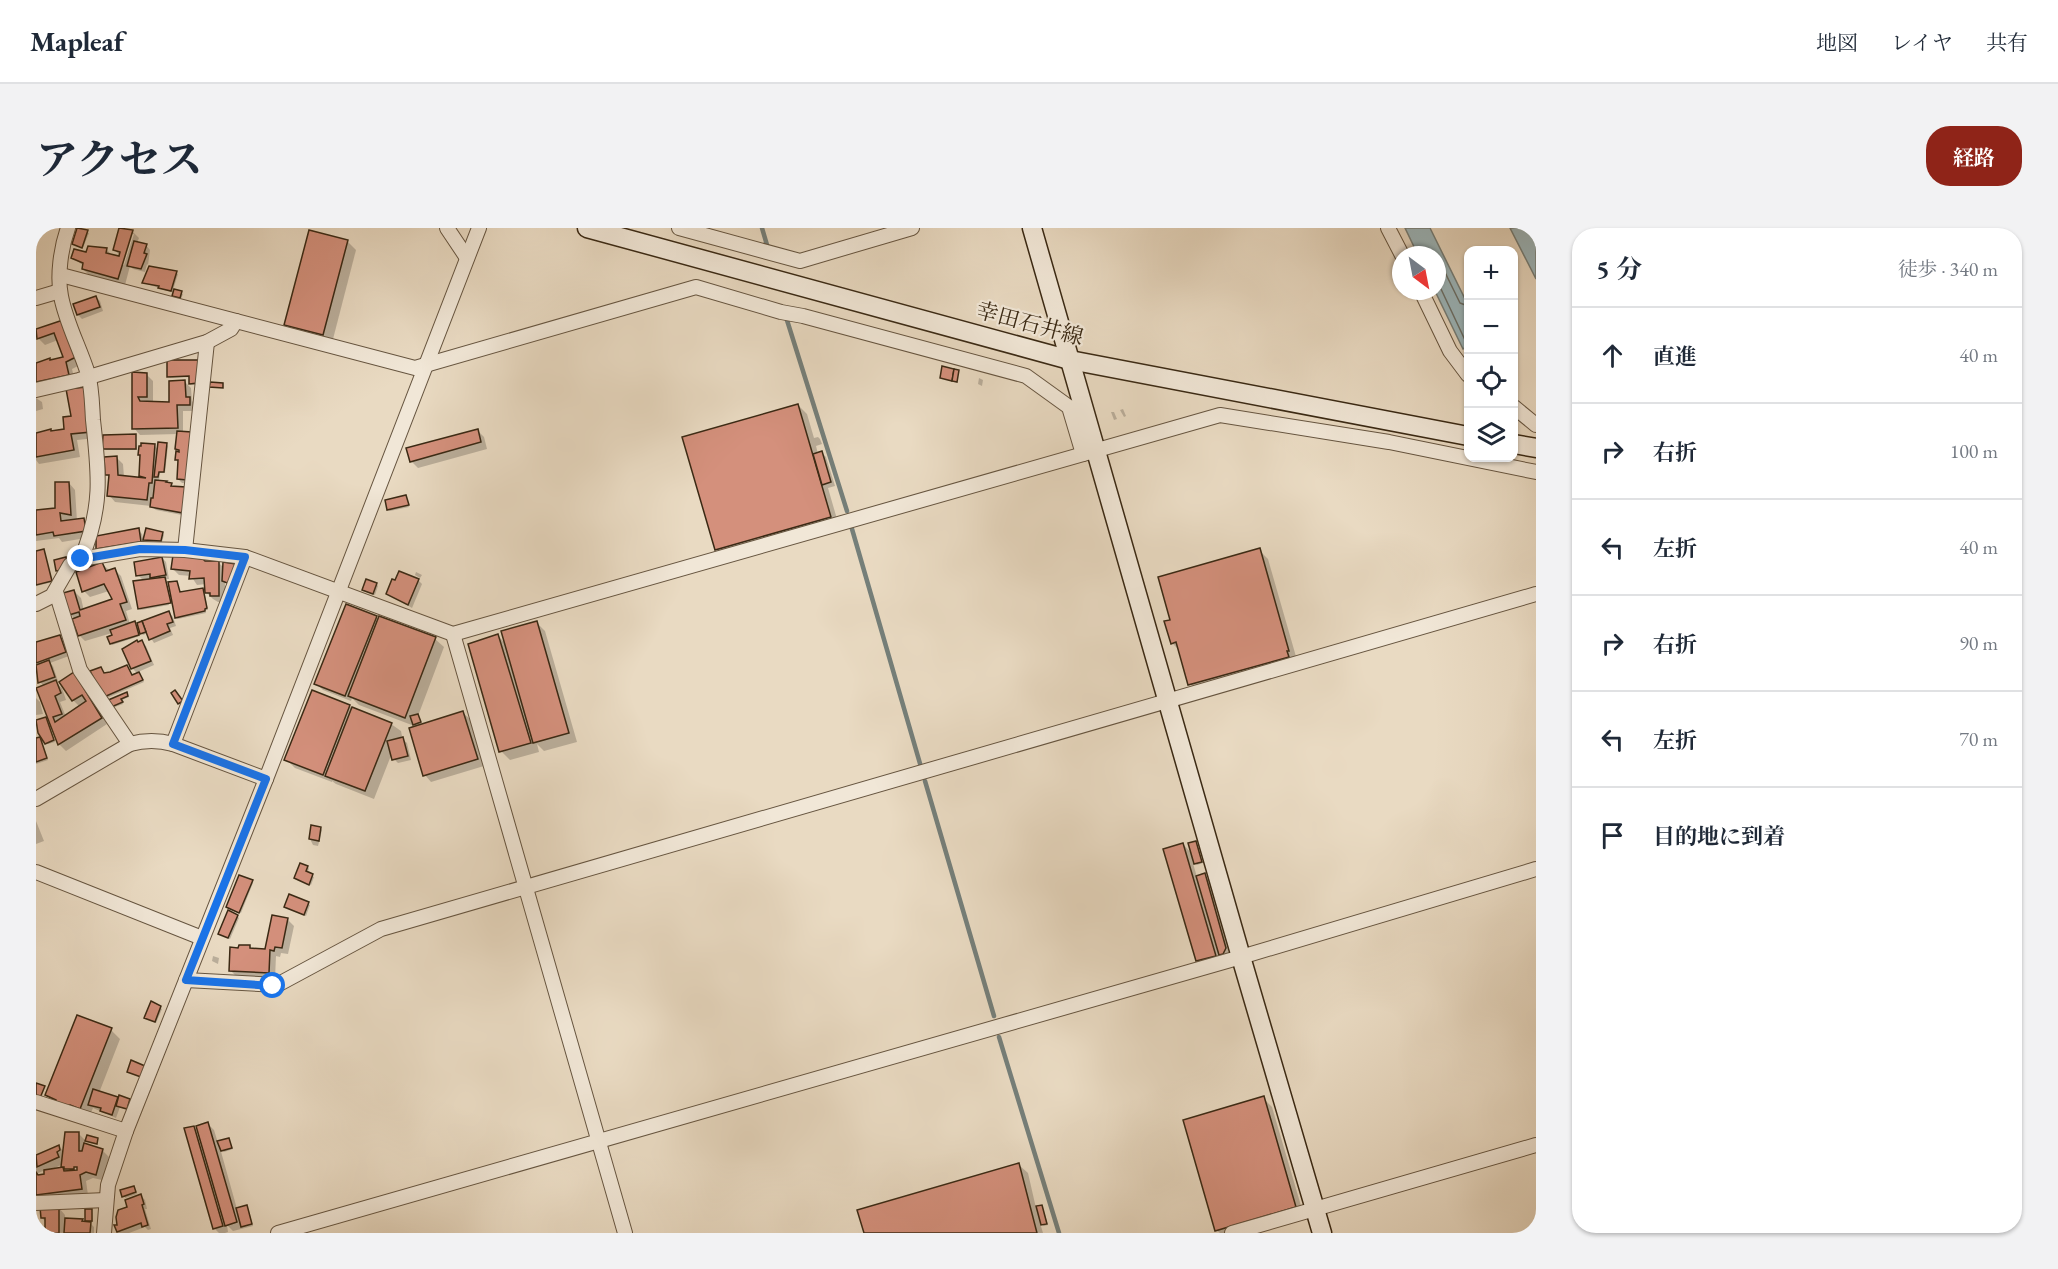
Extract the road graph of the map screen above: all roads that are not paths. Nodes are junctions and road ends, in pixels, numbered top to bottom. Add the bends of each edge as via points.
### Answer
1 (68, 228) edge
2 (447, 228) edge
3 (479, 228) edge
4 (587, 228) edge
5 (679, 228) edge
6 (912, 228) edge
7 (1032, 228) edge
8 (1387, 229) edge
9 (1397, 246) edge
10 (467, 258) junction
11 (61, 275) junction
12 (60, 291) junction
13 (36, 298) edge
14 (1425, 300) edge
15 (236, 321) junction
16 (207, 342) junction
17 (1070, 360) junction
18 (427, 364) junction
19 (1464, 370) edge
20 (89, 377) junction
21 (36, 390) edge
22 (1515, 408) edge
23 (1536, 425) edge
24 (1464, 435) edge
25 (1518, 445) edge
26 (1536, 448) edge
27 (1090, 452) junction
28 (1536, 472) edge
29 (185, 550) junction
30 (245, 557) junction
31 (81, 559) junction
32 (338, 591) junction
33 (56, 592) junction
34 (1536, 594) edge
35 (36, 604) edge
36 (453, 634) junction
37 (1168, 702) junction
38 (130, 744) junction
39 (173, 744) junction
40 (266, 779) junction
41 (36, 799) edge
42 (1536, 869) edge
43 (36, 872) edge
44 (525, 888) junction
45 (202, 938) junction
46 (1241, 957) junction
47 (186, 980) junction
48 (36, 1102) edge
49 (126, 1131) junction
50 (599, 1141) junction
51 (1536, 1145) edge
52 (106, 1200) junction
53 (36, 1203) edge
54 (1315, 1209) junction
55 (104, 1233) edge
56 (278, 1233) edge
57 (625, 1233) edge
58 (1232, 1233) edge
59 (1322, 1233) edge

1 - 11 street
2 - 10 street
3 - 10 street
4 - 17 street, 幸田石井線
5 - 6 street via 800,261
7 - 17 street
8 - 9 street
10 - 18 street
11 - 12 street
11 - 15 street
12 - 13 street
12 - 20 street
14 - 19 street via 1450,351
15 - 16 street via 231,329
15 - 18 street via 415,368
16 - 20 street
16 - 29 street
17 - 24 street, 幸田石井線
17 - 27 street
18 - 27 street via 696,287 1026,376 1069,407
18 - 32 street
20 - 21 street
20 - 31 street via 98,501
22 - 23 street
25 - 26 street
27 - 28 street via 1220,415 1389,442
27 - 36 street
27 - 37 street
29 - 30 street
29 - 31 street via 140,549
30 - 32 street
30 - 39 street
31 - 33 street via 70,565
32 - 36 street
32 - 40 street
33 - 35 street
33 - 38 street via 80,670
34 - 37 street
36 - 44 street
37 - 44 street
37 - 46 street
38 - 39 street
38 - 41 street
39 - 40 street
40 - 45 street
42 - 46 street
43 - 45 street
44 - 47 street via 381,929 277,985
44 - 50 street
45 - 47 street
46 - 50 street
46 - 54 street
47 - 49 street
48 - 49 street
49 - 52 street
50 - 56 street
50 - 57 street
51 - 54 street
52 - 53 street
52 - 55 street
54 - 58 street
54 - 59 street

